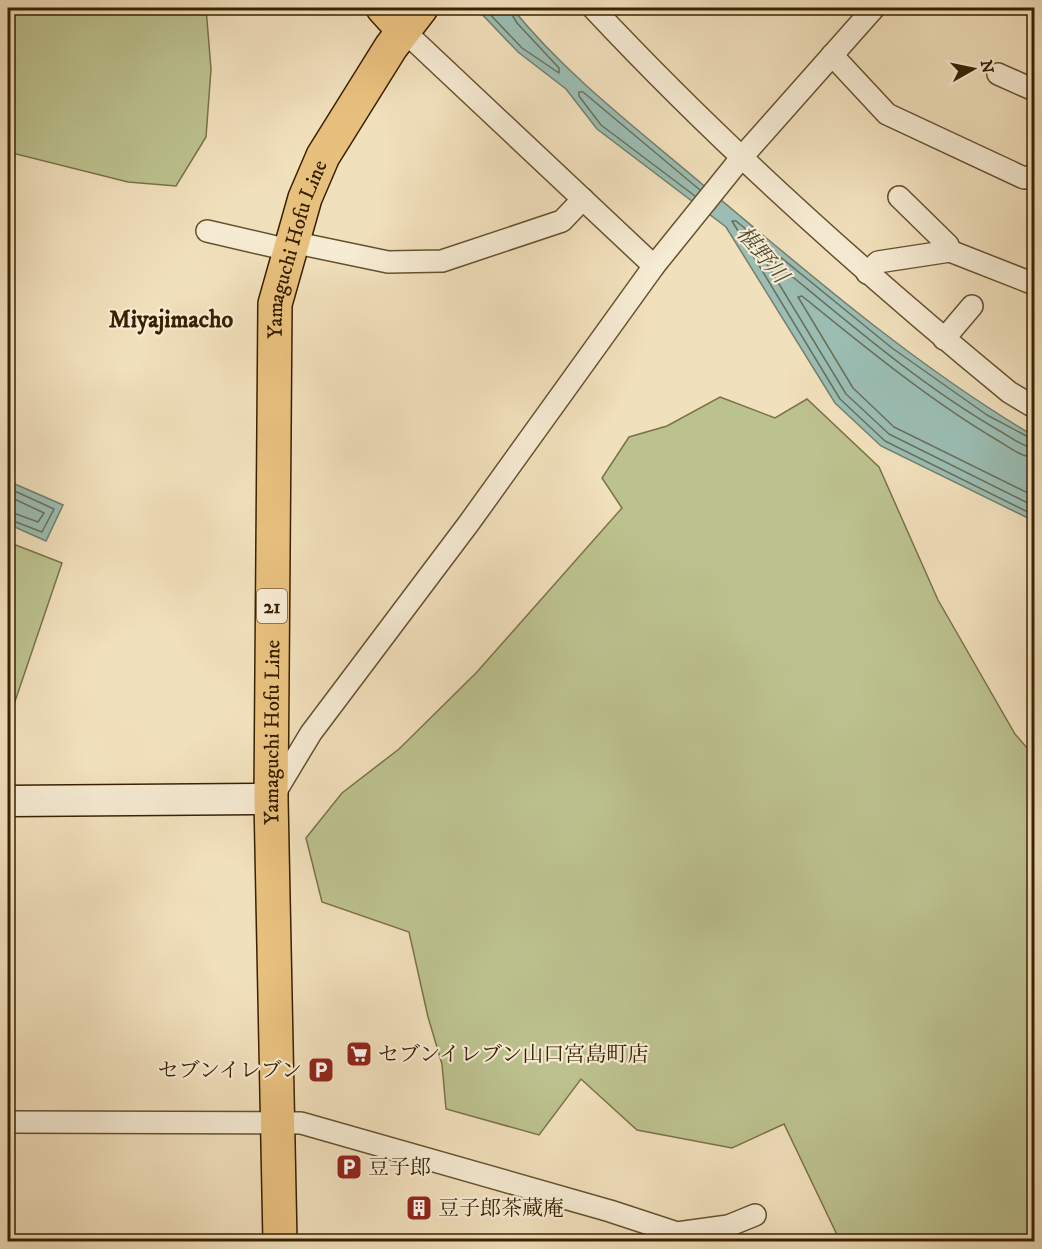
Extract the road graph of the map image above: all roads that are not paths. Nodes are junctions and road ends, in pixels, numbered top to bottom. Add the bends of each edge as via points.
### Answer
1 (593, 8) edge
2 (874, 8) edge
3 (402, 15) edge
4 (832, 55) junction
5 (998, 74) dead end
6 (1035, 90) edge
7 (738, 162) junction
8 (1034, 176) edge
9 (898, 197) dead end
10 (582, 199) junction
11 (207, 231) dead end
12 (291, 246) junction
13 (950, 251) junction
14 (656, 262) junction
15 (867, 273) junction
16 (1035, 284) edge
17 (972, 306) dead end
18 (944, 339) junction
19 (1035, 407) edge
20 (271, 799) junction
21 (8, 801) edge
22 (8, 1122) edge
23 (278, 1122) junction
24 (755, 1215) dead end
25 (685, 1237) edge
26 (280, 1242) edge

1 - 7 street
2 - 4 street
3 - 10 street
3 - 12 main road, Yamaguchi Hofu Line / 21 via 323,156
4 - 7 street
4 - 8 street via 887,114 1023,178
5 - 6 street
7 - 14 street
7 - 15 street
9 - 13 street
10 - 12 street via 562,220 442,261 388,262
10 - 14 street
11 - 12 street
12 - 20 main road, Yamaguchi Hofu Line / 21 via 275,304
13 - 15 street via 878,262
13 - 16 street
14 - 20 street via 469,523 311,733
15 - 18 street
17 - 18 street
18 - 19 street via 1009,392
20 - 21 street
20 - 23 main road, Yamaguchi Hofu Line / 21
22 - 23 street
23 - 25 street via 302,1123
23 - 26 main road, Yamaguchi Hofu Line / 21
24 - 25 street

